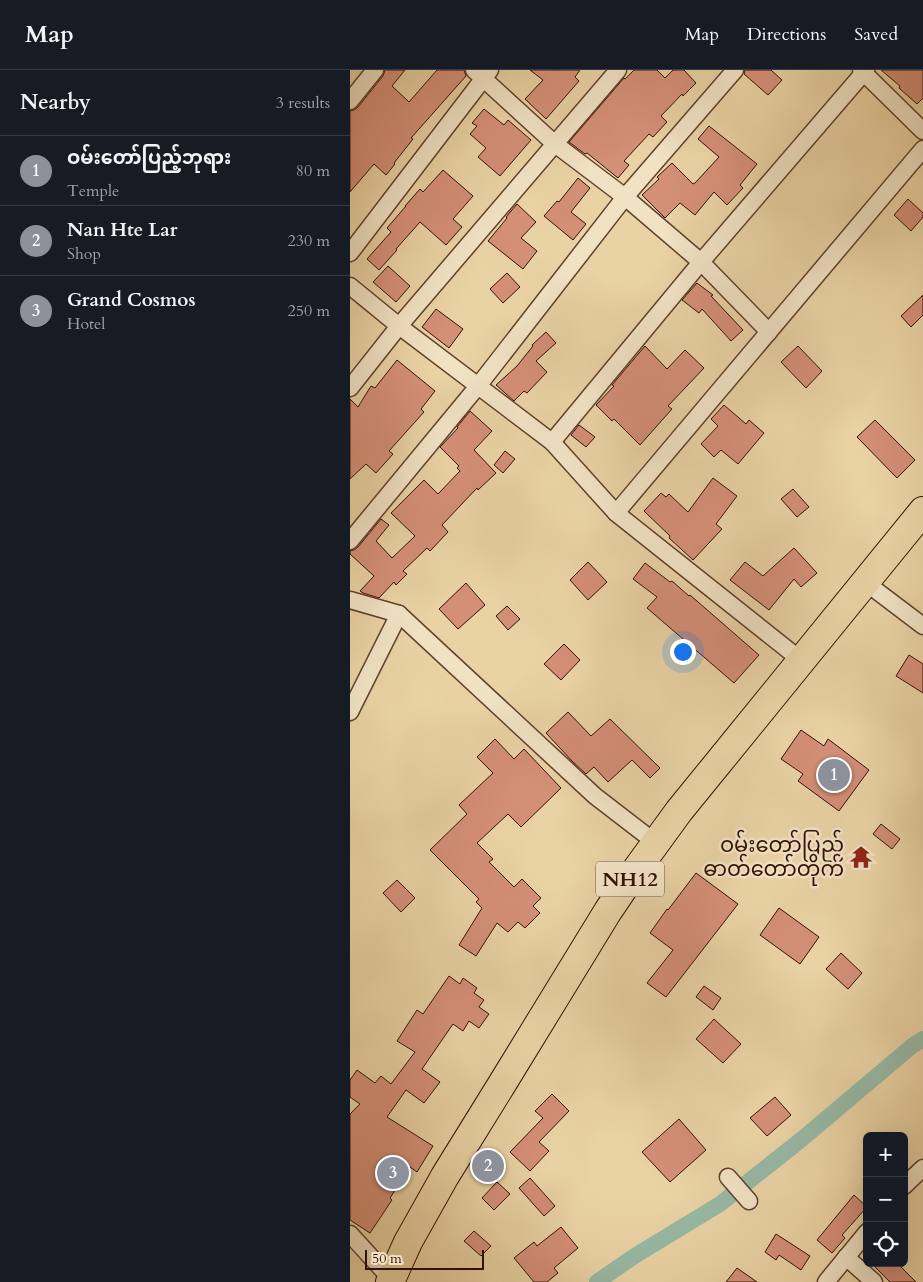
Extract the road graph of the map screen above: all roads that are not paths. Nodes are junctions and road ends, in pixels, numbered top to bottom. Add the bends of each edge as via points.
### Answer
1 (375, 70) edge
2 (618, 70) edge
3 (736, 70) edge
4 (864, 71) edge
5 (483, 73) edge
6 (350, 101) edge
7 (923, 130) edge
8 (555, 144) junction
9 (923, 148) edge
10 (625, 197) junction
11 (350, 253) edge
12 (701, 262) junction
13 (350, 286) edge
14 (399, 326) junction
15 (769, 332) junction
16 (478, 386) junction
17 (350, 388) edge
18 (552, 442) junction
19 (616, 512) junction
20 (923, 512) edge
21 (350, 541) edge
22 (866, 582) junction
23 (350, 600) edge
24 (399, 614) junction
25 (923, 626) edge
26 (802, 661) junction
27 (350, 712) edge
28 (350, 718) edge
29 (656, 843) junction
30 (923, 1168) edge
31 (728, 1177) dead end
32 (908, 1182) edge
33 (749, 1201) dead end
34 (350, 1234) edge
35 (863, 1237) edge
36 (846, 1258) junction
37 (390, 1280) edge
38 (826, 1282) edge
39 (874, 1282) edge

1 - 6 street
2 - 8 street
3 - 10 street
4 - 7 street
4 - 12 street
5 - 8 street
5 - 11 street
8 - 10 street
8 - 14 street
9 - 15 street
10 - 12 street
10 - 16 street
12 - 15 street
12 - 18 street
13 - 14 street
14 - 16 street
14 - 17 street
15 - 19 street
16 - 18 street
16 - 21 street
18 - 19 street
19 - 26 street
20 - 22 highway, NH12
22 - 25 street
22 - 26 highway, NH12
23 - 24 street
24 - 27 street
24 - 29 street via 594,796
26 - 29 highway, NH12
27 - 28 street
29 - 37 highway, NH12 via 608,911 445,1176
30 - 32 street
31 - 33 street
34 - 37 street
35 - 36 street
36 - 38 street
36 - 39 street

